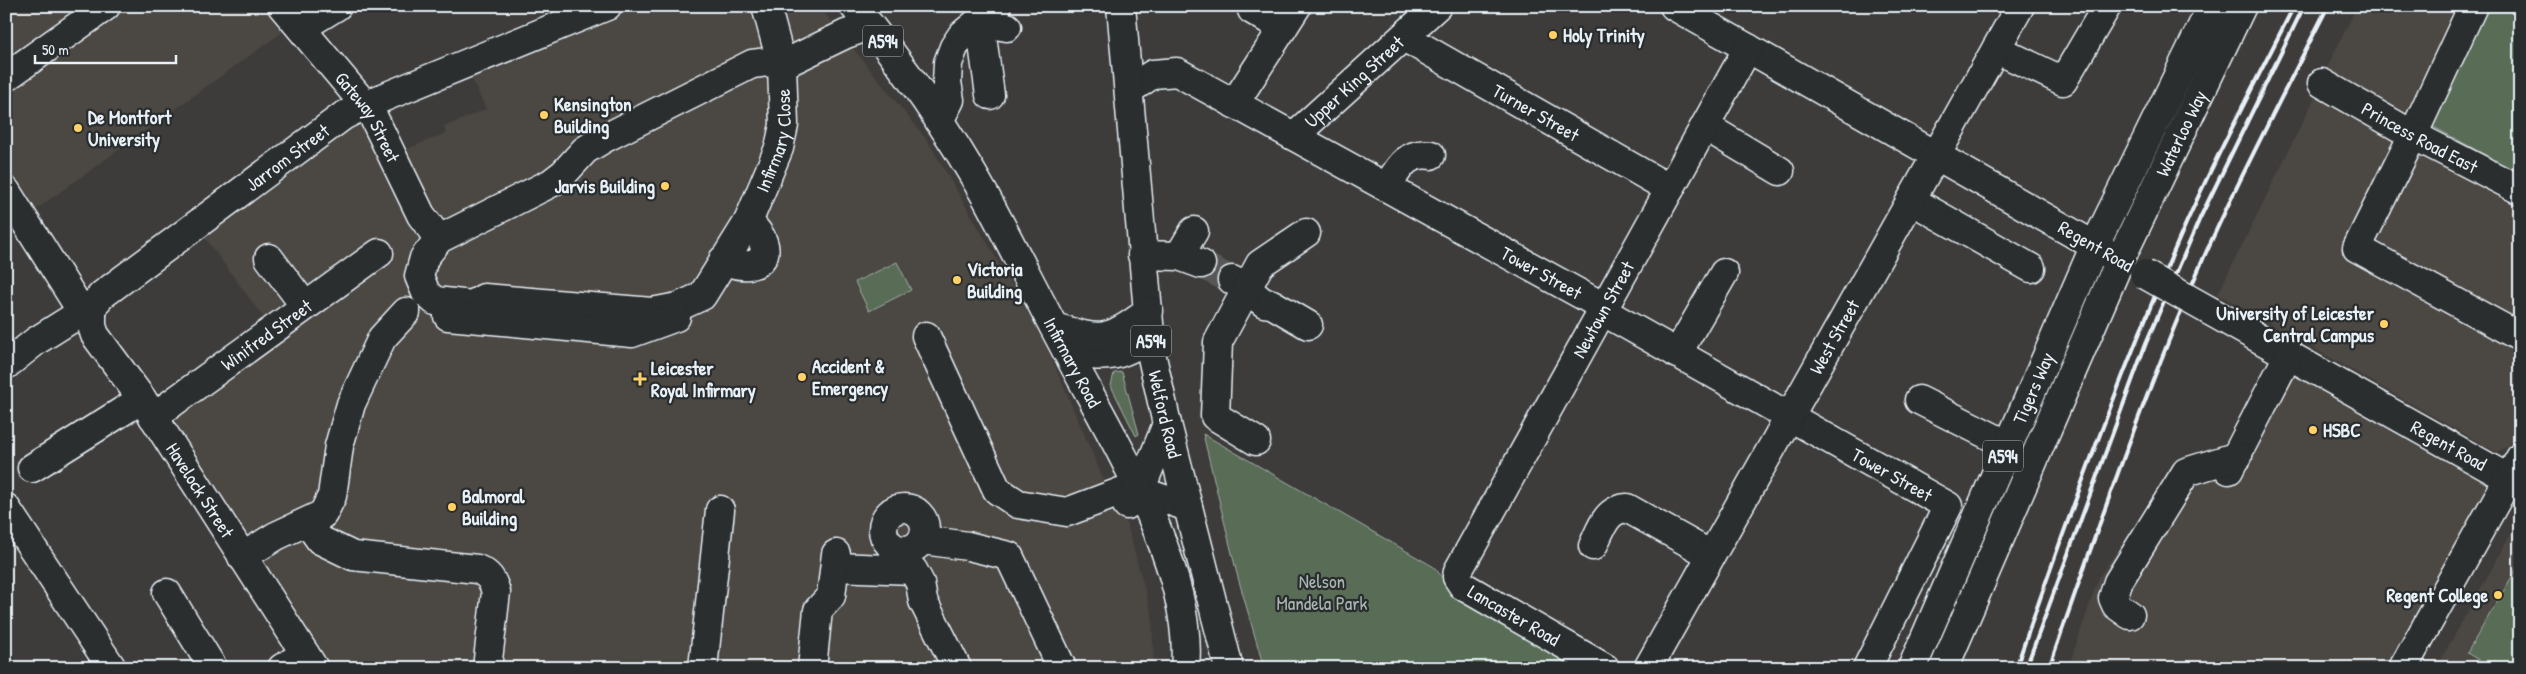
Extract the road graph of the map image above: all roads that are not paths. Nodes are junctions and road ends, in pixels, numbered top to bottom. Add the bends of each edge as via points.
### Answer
1 (282, 6) edge
2 (337, 6) edge
3 (606, 6) edge
4 (766, 6) edge
5 (1120, 6) edge
6 (1251, 6) edge
7 (1674, 6) edge
8 (2020, 6) edge
9 (2107, 6) edge
10 (2212, 6) edge
11 (2242, 6) edge
12 (2473, 6) edge
13 (1427, 9) edge
14 (96, 13) edge
15 (862, 16) edge
16 (1290, 17) edge
17 (995, 18) edge
18 (300, 28) junction
19 (1404, 37) junction
20 (1748, 48) junction
21 (1996, 49) junction
22 (782, 65) junction
23 (6, 77) edge
24 (2322, 83) dead end
25 (1129, 90) junction
26 (990, 95) dead end
27 (1234, 104) junction
28 (365, 105) junction
29 (939, 121) junction
30 (1705, 126) junction
31 (2413, 135) junction
32 (1294, 136) junction
33 (1431, 155) dead end
34 (1936, 155) junction
35 (1780, 171) dead end
36 (1387, 187) junction
37 (1670, 188) junction
38 (2520, 190) edge
39 (6, 191) edge
40 (1911, 200) junction
41 (1194, 231) dead end
42 (1306, 233) dead end
43 (439, 239) junction
44 (2095, 245) junction
45 (379, 252) dead end
46 (1142, 255) junction
47 (269, 258) dead end
48 (2120, 260) junction
49 (2031, 268) dead end
50 (1724, 273) dead end
51 (419, 276) junction
52 (1239, 284) junction
53 (702, 296) junction
54 (305, 306) junction
55 (1603, 309) junction
56 (87, 312) junction
57 (406, 312) junction
58 (1150, 323) junction
59 (1308, 325) dead end
60 (926, 336) dead end
61 (2520, 337) edge
62 (1060, 338) junction
63 (1678, 354) junction
64 (2288, 354) junction
65 (6, 366) edge
66 (1919, 400) dead end
67 (147, 408) junction
68 (1788, 416) junction
69 (1167, 424) junction
70 (1256, 441) dead end
71 (2008, 445) junction
72 (32, 468) dead end
73 (2516, 473) edge
74 (1135, 481) junction
75 (1188, 507) junction
76 (6, 508) edge
77 (720, 510) dead end
78 (308, 523) junction
79 (923, 540) dead end
80 (1593, 546) dead end
81 (1710, 555) junction
82 (242, 557) junction
83 (1458, 571) joint
84 (168, 593) dead end
85 (2130, 615) dead end
86 (310, 661) edge
87 (112, 668) edge
88 (212, 668) edge
89 (282, 668) edge
90 (487, 668) edge
91 (703, 668) edge
92 (812, 668) edge
93 (957, 668) edge
94 (1062, 668) edge
95 (1185, 668) edge
96 (1228, 668) edge
97 (1605, 668) edge
98 (1648, 668) edge
99 (1867, 668) edge
100 (1912, 668) edge
101 (1944, 668) edge
102 (2403, 668) edge

1 - 18 street, Gateway Street
2 - 18 street
3 - 28 street, Jarrom Street
4 - 22 street
5 - 25 street, Welford Road / A594
6 - 16 street via 1252,10
7 - 20 street, Regent Road
8 - 21 street, West Street
9 - 21 street via 2063,81
10 - 44 street, Waterloo Way / A594
11 - 48 street, Waterloo Way / A594
12 - 31 street
13 - 19 street, Upper King Street
14 - 23 street
15 - 22 street, Infirmary Close via 846,34
15 - 29 street, Infirmary Road / A594
16 - 27 street
17 - 26 street
17 - 29 street via 962,35 954,47 948,63 950,100
18 - 28 street, Gateway Street
19 - 32 street, Upper King Street
19 - 37 street, Turner Street
20 - 30 street, Newtown Street
20 - 34 street, Regent Road
21 - 34 street, West Street
22 - 43 street via 768,62 752,64 622,129 585,150 564,174 551,183
22 - 53 street, Infirmary Close via 784,125 780,148 748,222
24 - 31 street, Princess Road East
25 - 27 street, Tower Street via 1154,74 1176,72
25 - 46 street, Welford Road / A594
27 - 32 street, Tower Street
28 - 43 street, Gateway Street via 421,215
28 - 56 street, Jarrom Street via 343,116 102,295
29 - 62 street, Infirmary Road / A594 via 986,199
30 - 35 street
30 - 37 street, Newtown Street
31 - 38 street, Princess Road East
31 - 61 street via 2357,248
32 - 36 street, Tower Street
33 - 36 street via 1413,155 1401,163
34 - 40 street, West Street
34 - 44 street, Regent Road
36 - 55 street, Tower Street via 1593,300
37 - 55 street, Newtown Street
39 - 56 street, Havelock Street
40 - 49 street
40 - 68 street, West Street
41 - 46 street via 1190,260
42 - 52 street via 1260,264
43 - 51 street via 424,258
44 - 48 street, Regent Road
44 - 71 street, Tigers Way / A594
45 - 54 street, Winifred Street
46 - 58 street, Welford Road / A594
47 - 54 street
48 - 64 street, Regent Road, bridge
48 - 101 street, Tigers Way / A594
50 - 63 street
51 - 53 street via 426,293 434,301 472,305 484,298 652,312 678,307
51 - 57 street via 409,289
52 - 59 street via 1264,303 1272,304
52 - 70 street via 1218,342 1215,416
53 - 57 street, Infirmary Close via 684,315 632,333
54 - 67 street, Winifred Street
55 - 63 street, Tower Street via 1613,318
55 - 83 street, Newtown Street
56 - 65 street, Jarrom Street via 36,341
56 - 67 street, Havelock Street via 96,335
57 - 78 street via 382,338 366,371 344,424 332,496 323,514
58 - 62 street via 1129,351 1121,354 1087,355
58 - 69 street, Welford Road / A594 via 1154,364
60 - 74 street via 997,490 1018,504 1067,512 1120,492
62 - 74 street, Infirmary Road / A594
63 - 68 street, Tower Street
64 - 73 street, Regent Road
64 - 85 street via 2232,465 2186,472 2118,582 2113,598
66 - 71 street
67 - 72 street, Winifred Street
67 - 82 street, Havelock Street
68 - 81 street, West Street
68 - 99 street, Tower Street via 1948,506
69 - 74 street
69 - 75 street, Welford Road / A594
71 - 100 street, Tigers Way / A594
73 - 102 street
74 - 75 street
74 - 95 street, Infirmary Road / A594 via 1162,544 1181,604
75 - 96 street, Welford Road / A594
76 - 87 street
77 - 91 street
78 - 82 street via 276,536
78 - 90 street via 320,540 353,556 477,569 487,574 496,592
79 - 94 street via 1009,556
80 - 81 street via 1610,513 1626,508
81 - 98 street, West Street
82 - 86 street, Havelock Street
83 - 97 street, Lancaster Road via 1457,577 1463,586
84 - 88 street
86 - 89 street
92 - 93 street via 818,610 831,596 835,560 913,570 920,582 923,601

